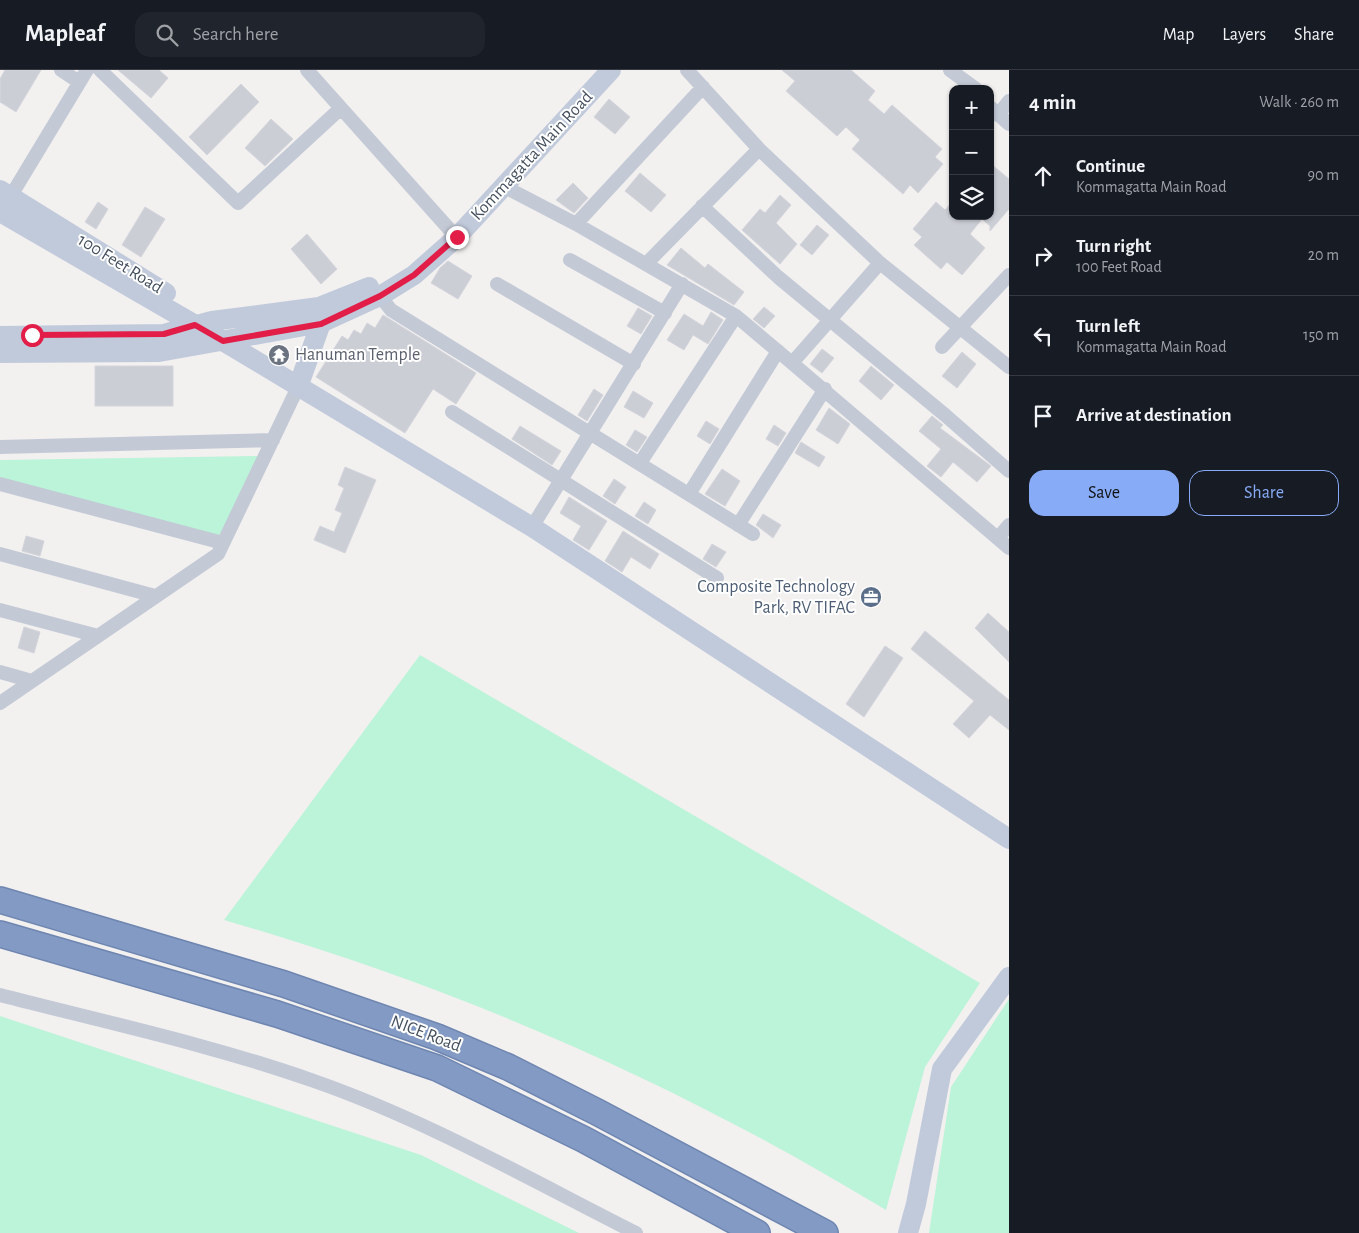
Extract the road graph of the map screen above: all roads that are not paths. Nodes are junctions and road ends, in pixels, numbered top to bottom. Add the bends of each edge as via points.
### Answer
1 (61, 70) edge
2 (87, 70) edge
3 (100, 70) edge
4 (306, 70) edge
5 (598, 70) edge
6 (611, 70) edge
7 (687, 70) edge
8 (950, 70) edge
9 (79, 82) junction
10 (971, 85) edge
11 (702, 87) junction
12 (1009, 101) edge
13 (341, 108) junction
14 (994, 111) edge
15 (1009, 124) edge
16 (759, 149) junction
17 (503, 186) junction
18 (3, 202) edge
19 (702, 206) junction
20 (576, 224) junction
21 (450, 230) junction
22 (570, 260) dead end
23 (880, 263) junction
24 (646, 264) junction
25 (1009, 275) edge
26 (497, 284) dead end
27 (682, 284) junction
28 (380, 296) junction
29 (665, 313) junction
30 (320, 316) junction
31 (736, 316) junction
32 (830, 319) junction
33 (203, 323) junction
34 (959, 327) junction
35 (0, 336) edge
36 (231, 340) junction
37 (942, 347) dead end
38 (778, 351) junction
39 (0, 353) edge
40 (792, 363) junction
41 (634, 364) junction
42 (1009, 367) edge
43 (298, 387) junction
44 (825, 389) junction
45 (452, 412) dead end
46 (592, 434) junction
47 (273, 440) junction
48 (0, 447) edge
49 (640, 463) junction
50 (1009, 471) edge
51 (561, 481) junction
52 (0, 484) edge
53 (688, 494) junction
54 (738, 525) junction
55 (1009, 525) edge
56 (532, 527) junction
57 (753, 534) dead end
58 (998, 538) junction
59 (223, 544) junction
60 (1009, 548) edge
61 (0, 554) edge
62 (717, 578) dead end
63 (156, 596) junction
64 (0, 610) edge
65 (98, 636) junction
66 (0, 672) edge
67 (32, 680) junction
68 (0, 703) edge
69 (1009, 839) edge
70 (0, 900) edge
71 (0, 934) edge
72 (1009, 977) edge
73 (0, 995) edge
74 (636, 1233) edge
75 (757, 1233) edge
76 (825, 1233) edge
77 (908, 1233) edge

1 - 9 street
2 - 9 street
3 - 13 street via 238,203
4 - 13 street
5 - 21 main road, Kommagatta Main Road
6 - 17 main road, Kommagatta Main Road
7 - 11 street
8 - 10 street
9 - 18 street
11 - 16 street
11 - 20 street
12 - 14 street
13 - 21 street
14 - 15 street
16 - 19 street
16 - 23 street
17 - 20 street
17 - 28 main road, Kommagatta Main Road via 457,237 414,275
18 - 33 main road, 100 Feet Road
19 - 24 street
19 - 32 street via 778,277
20 - 24 street
21 - 30 main road, Kommagatta Main Road via 408,267 357,292
22 - 29 street
23 - 32 street
23 - 34 street
24 - 27 street
25 - 34 street
26 - 41 street
27 - 29 street
27 - 31 street
28 - 30 main road, Kommagatta Main Road
28 - 46 street via 391,310
29 - 41 street
30 - 33 main road, Kommagatta Main Road
30 - 36 main road, Kommagatta Main Road
30 - 43 main road
31 - 38 street
31 - 49 street
32 - 40 street
32 - 50 street
33 - 35 main road, Kommagatta Main Road via 164,334
33 - 36 main road, 100 Feet Road
34 - 37 street
34 - 42 street
36 - 39 main road, Kommagatta Main Road via 160,352
36 - 43 main road, 100 Feet Road
38 - 40 street
38 - 53 street
40 - 44 street
41 - 46 street
43 - 47 street
43 - 56 main road, 100 Feet Road
44 - 54 street
44 - 58 street
45 - 51 street
46 - 49 street
46 - 51 street
47 - 48 street
47 - 59 street
49 - 53 street
51 - 56 street
51 - 62 street
52 - 59 street
53 - 54 street
54 - 57 street
55 - 58 street
56 - 69 main road, 100 Feet Road
58 - 60 street
59 - 63 street via 218,554
61 - 63 street
63 - 65 street
64 - 65 street
65 - 67 street
66 - 67 street
67 - 68 street
70 - 76 highway, NICE Road via 284,984 437,1037 508,1067 588,1107
71 - 75 highway, NICE Road via 277,1014 437,1068 583,1139
72 - 77 main road via 942,1070
73 - 74 street via 213,1050 315,1081 410,1120

